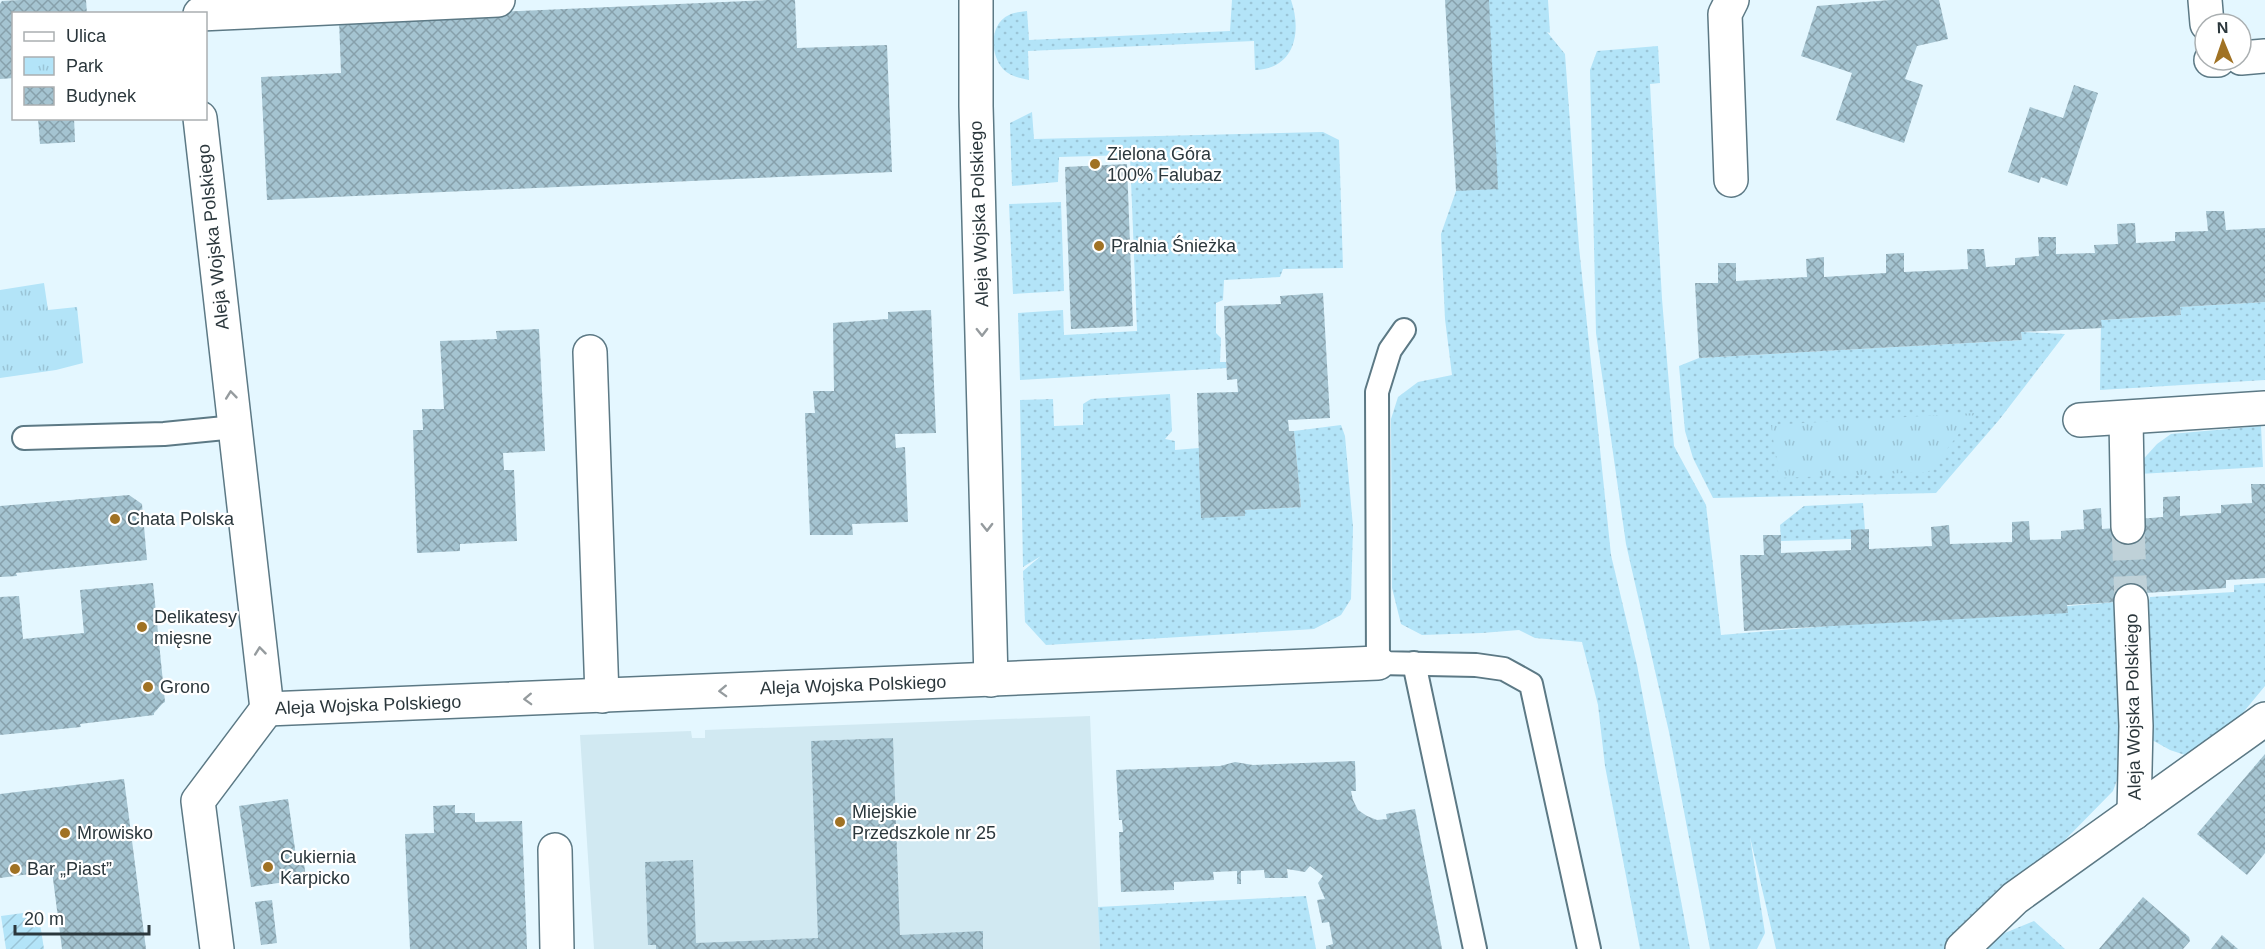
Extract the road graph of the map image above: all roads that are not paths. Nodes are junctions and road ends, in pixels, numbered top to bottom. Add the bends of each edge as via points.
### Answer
1 (498, 0) edge
2 (976, 0) edge
3 (1732, 0) edge
4 (207, 14) edge
5 (200, 120) edge
6 (1731, 180) dead end
7 (1404, 330) dead end
8 (590, 352) dead end
9 (2265, 408) edge
10 (2126, 419) junction
11 (2080, 420) dead end
12 (235, 427) junction
13 (24, 438) dead end
14 (2128, 527) tunnel mouth
15 (2131, 601) tunnel mouth
16 (1378, 663) junction
17 (1414, 663) junction
18 (991, 680) junction
19 (602, 696) junction
20 (267, 709) junction
21 (2265, 719) edge
22 (2134, 813) junction
23 (555, 850) dead end
24 (217, 949) edge
25 (557, 949) edge
26 (1475, 949) edge
27 (1589, 949) edge
28 (1962, 949) edge

1 - 4 street
2 -> 18 street, Aleja Wojska Polskiego
3 - 6 street via 1725,14
12 -> 5 street, Aleja Wojska Polskiego
7 - 16 lane via 1390,350 1377,392
8 - 19 street
9 - 10 street
10 - 11 street
10 - 14 street
12 - 13 lane via 142,435
20 -> 12 street, Aleja Wojska Polskiego
15 - 22 street, Aleja Wojska Polskiego via 2136,726
16 - 17 lane
16 - 18 street, Aleja Wojska Polskiego
17 - 26 lane
17 - 27 lane via 1504,669 1531,684
18 -> 19 street, Aleja Wojska Polskiego
19 -> 20 street, Aleja Wojska Polskiego
20 - 24 street via 198,801
21 - 22 street, Aleja Wojska Polskiego
22 - 28 street, Aleja Wojska Polskiego via 2015,898
23 - 25 street

